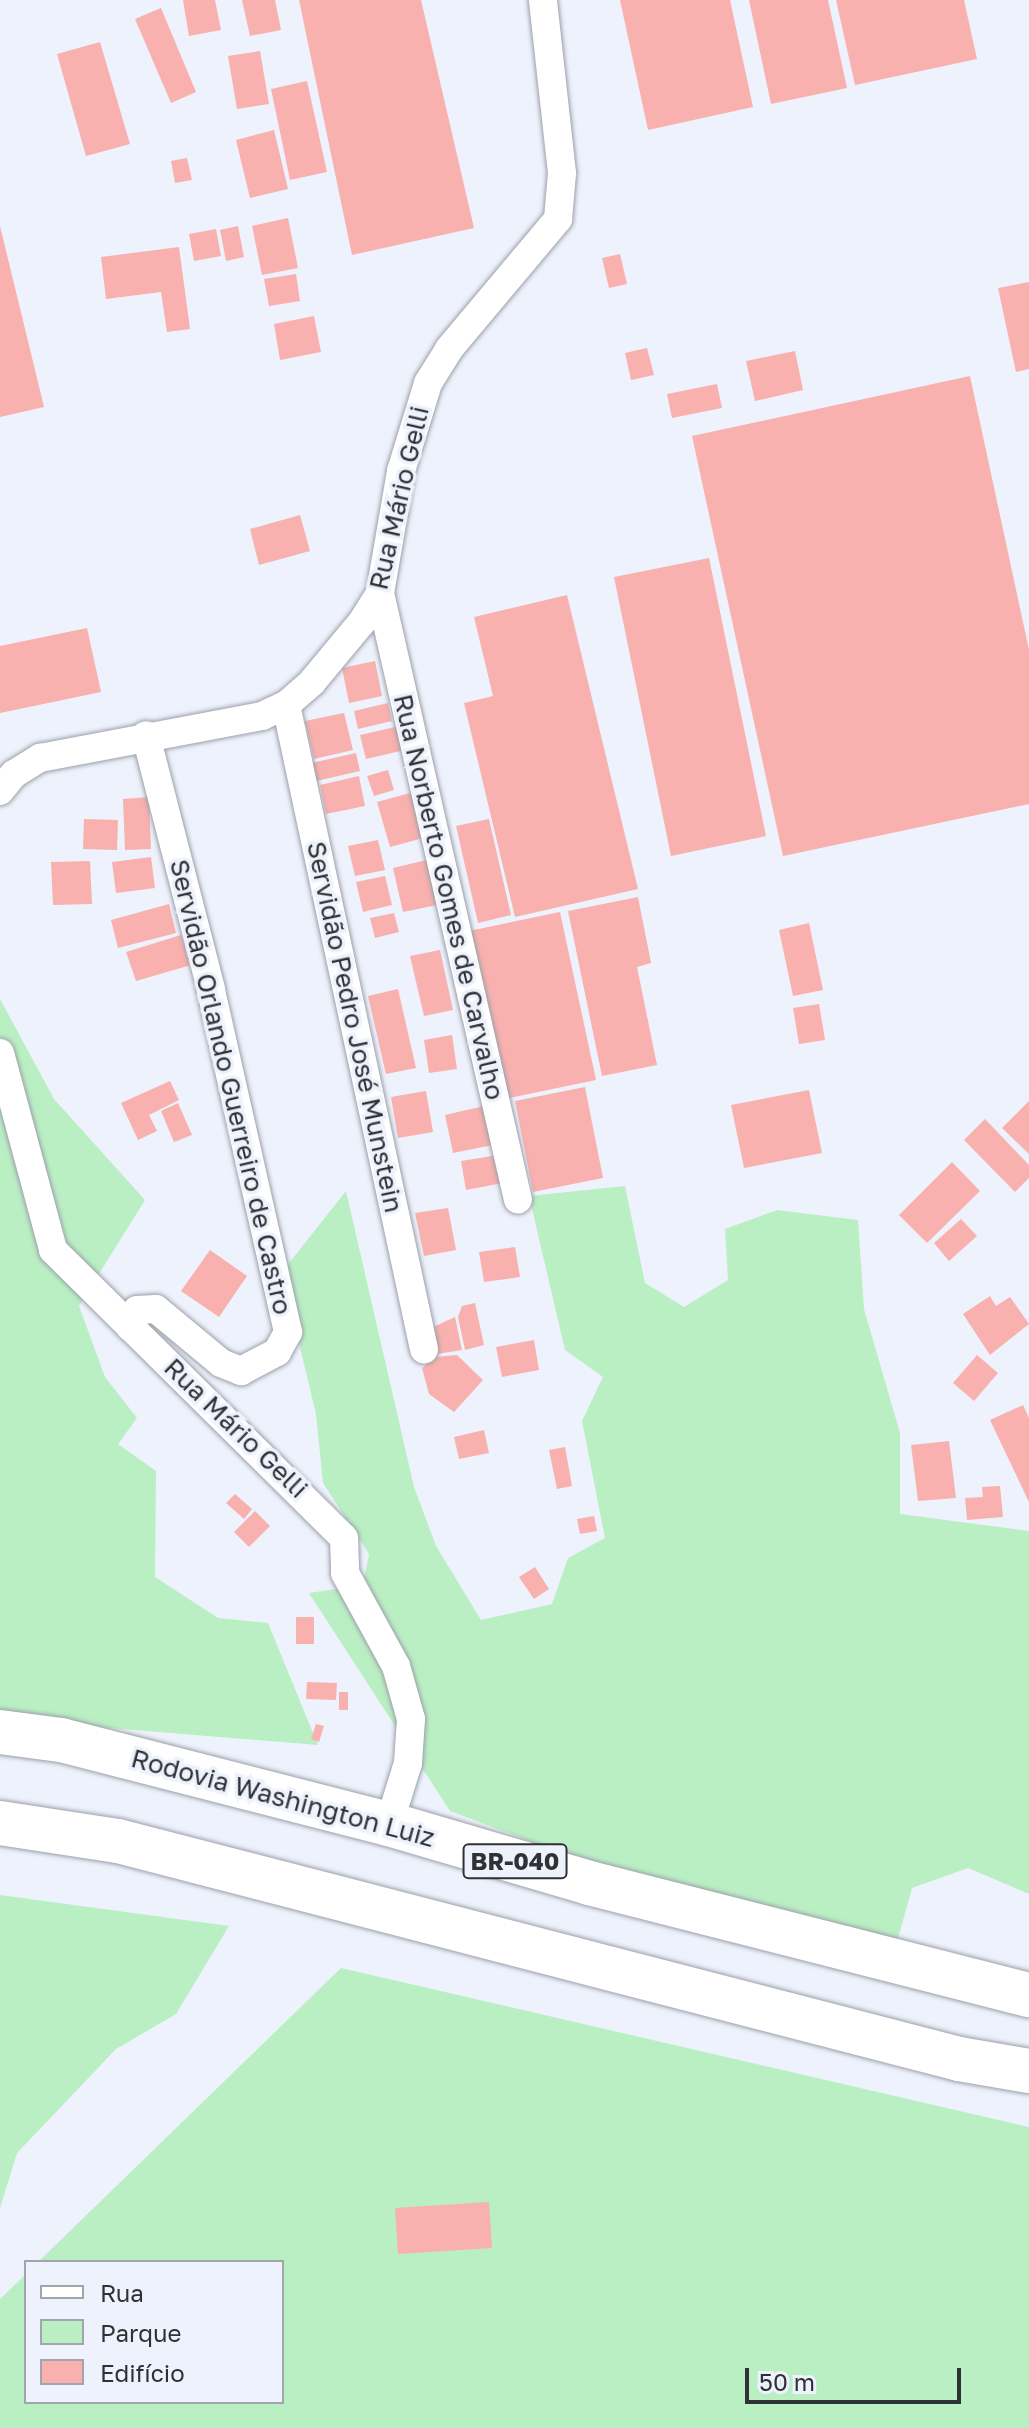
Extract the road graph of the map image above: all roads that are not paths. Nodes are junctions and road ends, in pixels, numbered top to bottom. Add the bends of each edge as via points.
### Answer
1 (543, 0) edge
2 (380, 593) junction
3 (286, 705) junction
4 (146, 735) junction
5 (0, 791) edge
6 (0, 1053) edge
7 (518, 1200) dead end
8 (130, 1327) junction
9 (424, 1349) dead end
10 (0, 1732) edge
11 (0, 1823) edge
12 (389, 1824) junction
13 (1029, 1995) edge
14 (1029, 2071) edge

1 - 2 street, Rua Mário Gelli via 562,173 558,219 449,349 428,383 401,471
2 - 3 street, Rua Mário Gelli via 340,650
2 - 7 street, Rua Norberto Gomes de Carvalho
3 - 4 street, Rua Mário Gelli via 262,716
3 - 9 street, Servidão Pedro José Munstein
4 - 5 street, Rua Mário Gelli via 40,758 14,774
4 - 8 street, Servidão Orlando Guerreiro de Castro via 211,989 288,1332 277,1352 241,1371 221,1363 156,1309 137,1310
6 - 8 street, Rua Mário Gelli via 53,1250
8 - 12 street, Rua Mário Gelli via 344,1538 345,1573 396,1666 411,1719 408,1763
10 - 12 highway, Rodovia Washington Luiz / BR-040 via 61,1740
11 - 14 highway via 118,1841 959,2059
12 - 13 highway, Rodovia Washington Luiz / BR-040 via 605,1887

